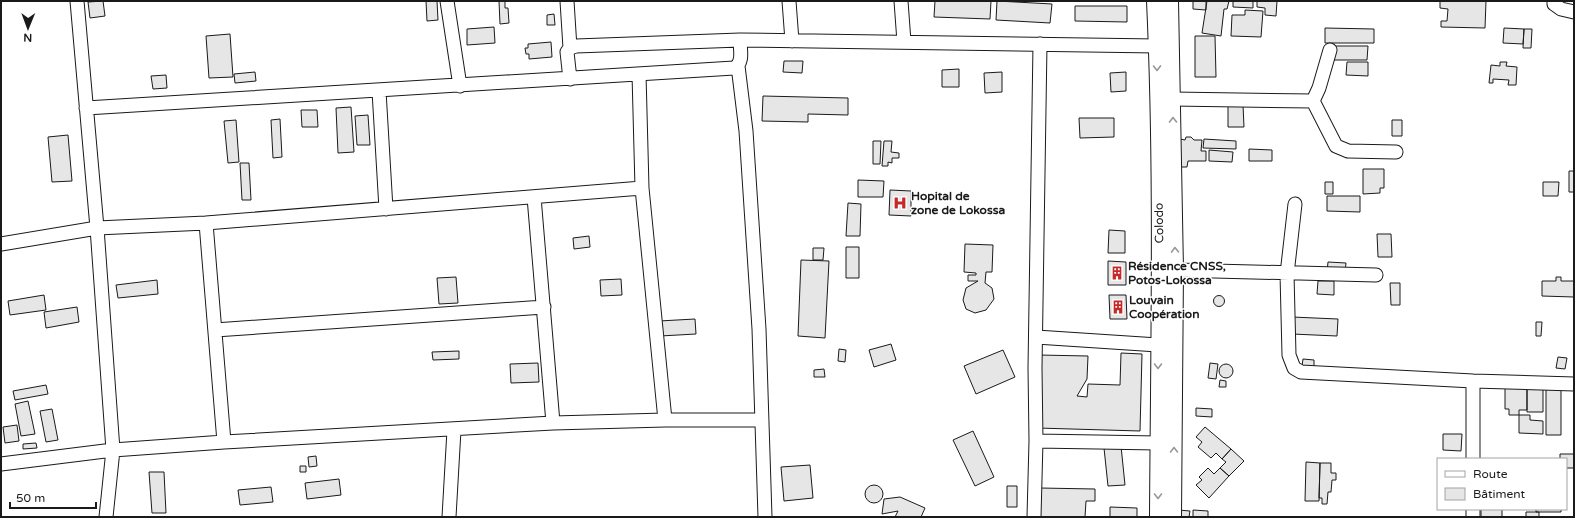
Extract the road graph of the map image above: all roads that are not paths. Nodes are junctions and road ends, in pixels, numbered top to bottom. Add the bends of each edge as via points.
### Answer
1 (77, 1) edge
2 (447, 1) edge
3 (567, 1) edge
4 (789, 1) edge
5 (901, 1) edge
6 (1155, 1) edge
7 (1170, 1) edge
8 (1554, 1) edge
9 (1574, 12) edge
10 (740, 40) junction
11 (792, 41) junction
12 (904, 42) junction
13 (1040, 44) junction
14 (1157, 46) junction
15 (570, 48) junction
16 (1330, 50) dead end
17 (738, 66) junction
18 (639, 74) junction
19 (570, 78) junction
20 (460, 86) junction
21 (379, 91) junction
22 (1172, 99) junction
23 (1313, 101) junction
24 (86, 108) junction
25 (1396, 152) dead end
26 (642, 188) junction
27 (534, 196) junction
28 (1295, 204) dead end
29 (386, 208) junction
30 (206, 223) junction
31 (97, 228) junction
32 (1, 244) edge
33 (1175, 270) junction
34 (1287, 274) junction
35 (1376, 275) dead end
36 (544, 307) junction
37 (215, 330) junction
38 (1036, 337) junction
39 (1158, 345) junction
40 (1472, 381) junction
41 (1574, 384) edge
42 (665, 420) junction
43 (762, 420) junction
44 (553, 423) junction
45 (454, 430) junction
46 (1036, 441) junction
47 (224, 442) junction
48 (1158, 443) junction
49 (113, 450) junction
50 (1473, 458) edge
51 (1, 464) edge
52 (106, 517) edge
53 (449, 517) edge
54 (765, 517) edge
55 (1034, 517) edge
56 (1158, 517) edge
57 (1173, 517) edge

1 - 24 street
2 - 20 street
3 - 15 street
4 - 11 street
5 - 12 street
6 - 14 main road, Colodo
7 - 22 main road, Colodo
8 - 9 street via 1561,9
10 - 11 street
10 - 15 street
10 - 17 street via 741,61
11 - 12 street
12 - 13 street
13 - 14 street
13 - 38 street
14 -> 39 main road, Colodo via 1160,270
15 - 19 street via 567,52
16 - 23 street
17 - 18 street
17 - 43 street via 746,131 760,329
18 - 19 street
18 - 26 street
19 - 20 street
20 - 21 street
21 - 24 street
21 - 29 street
22 - 23 street
33 -> 22 main road, Colodo
23 - 25 street via 1336,146 1348,151
24 - 31 street
26 - 27 street
26 - 42 street
27 - 29 street
27 - 36 street
28 - 34 street
29 - 30 street
30 - 31 street
30 - 37 street
31 - 32 street
31 - 49 street
33 - 34 street
57 -> 33 main road, Colodo
34 - 35 street
34 - 40 street via 1290,355 1294,368 1301,372
36 - 37 street
36 - 44 street
37 - 47 street
38 - 39 street
38 - 46 street
39 -> 48 main road, Colodo
40 - 41 street
40 - 50 street
42 - 43 street
42 - 44 street
43 - 54 street
44 - 45 street
45 - 47 street
45 - 53 street
46 - 48 street
46 - 55 street
47 - 49 street
48 -> 56 main road, Colodo
49 - 51 street
49 - 52 street

